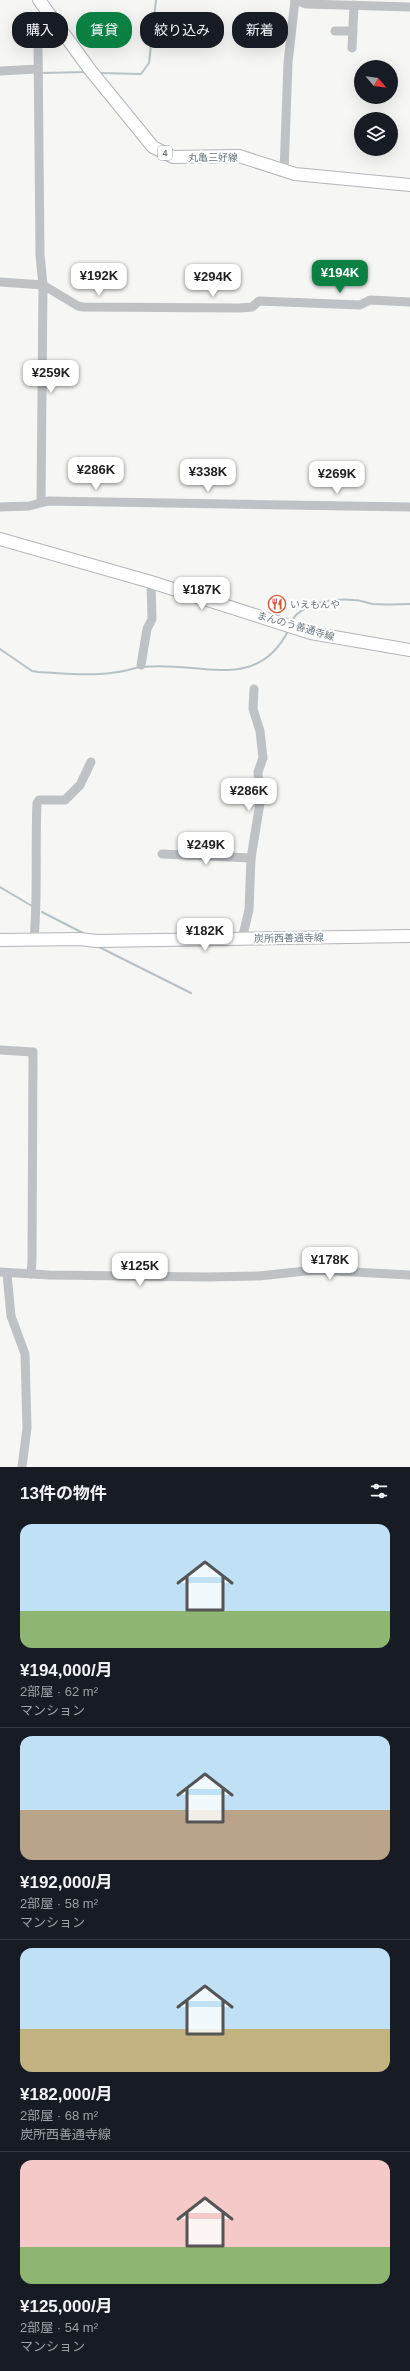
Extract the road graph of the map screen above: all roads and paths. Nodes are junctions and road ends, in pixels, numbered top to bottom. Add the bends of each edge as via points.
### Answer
1 (295, 0) edge
2 (42, 2) edge
3 (366, 3) edge
4 (354, 5) junction
5 (410, 7) edge
6 (335, 31) dead end
7 (353, 32) junction
8 (352, 48) dead end
9 (38, 69) junction
10 (0, 71) edge
11 (284, 172) junction
12 (410, 185) edge
13 (0, 282) edge
14 (43, 285) junction
15 (410, 302) edge
16 (41, 501) junction
17 (0, 507) edge
18 (410, 507) edge
19 (0, 539) edge
20 (151, 582) junction
21 (410, 650) edge
22 (141, 665) dead end
23 (254, 689) dead end
24 (91, 762) dead end
25 (162, 854) dead end
26 (251, 858) junction
27 (410, 936) edge
28 (242, 939) junction
29 (0, 940) edge
30 (34, 940) junction
31 (0, 1050) edge
32 (4, 1273) edge
33 (31, 1274) junction
34 (410, 1275) edge
35 (22, 1467) edge

1 - 4 street via 306,4
1 - 11 street via 288,63
2 - 9 street via 44,19 38,42
2 - 11 main road, 丸亀三好線 / 4 via 91,71 153,147 173,157 239,156
3 - 4 street
3 - 5 street
4 - 7 street
6 - 7 street
7 - 8 street
9 - 10 street
9 - 14 street via 40,255
11 - 12 main road, 丸亀三好線 / 4
13 - 14 street
14 - 15 street via 83,307 240,308 252,307 259,301 360,305 370,300
14 - 16 street
16 - 17 street via 29,506
16 - 18 street
19 - 20 main road, まんのう善通寺線
20 - 21 main road, まんのう善通寺線 via 311,633
20 - 22 street via 152,615 147,628
23 - 26 street via 254,709 263,758 258,772 259,819
24 - 30 street via 80,785 65,800 39,800 37,804 35,843 38,899
25 - 26 street
26 - 28 street via 249,910
27 - 28 main road, 炭所西善通寺線
28 - 30 main road, 炭所西善通寺線
29 - 30 main road, 炭所西善通寺線
31 - 33 street via 33,1052
32 - 33 street
32 - 35 street via 11,1316 25,1354 27,1428
33 - 34 street via 207,1277 259,1276 315,1270

